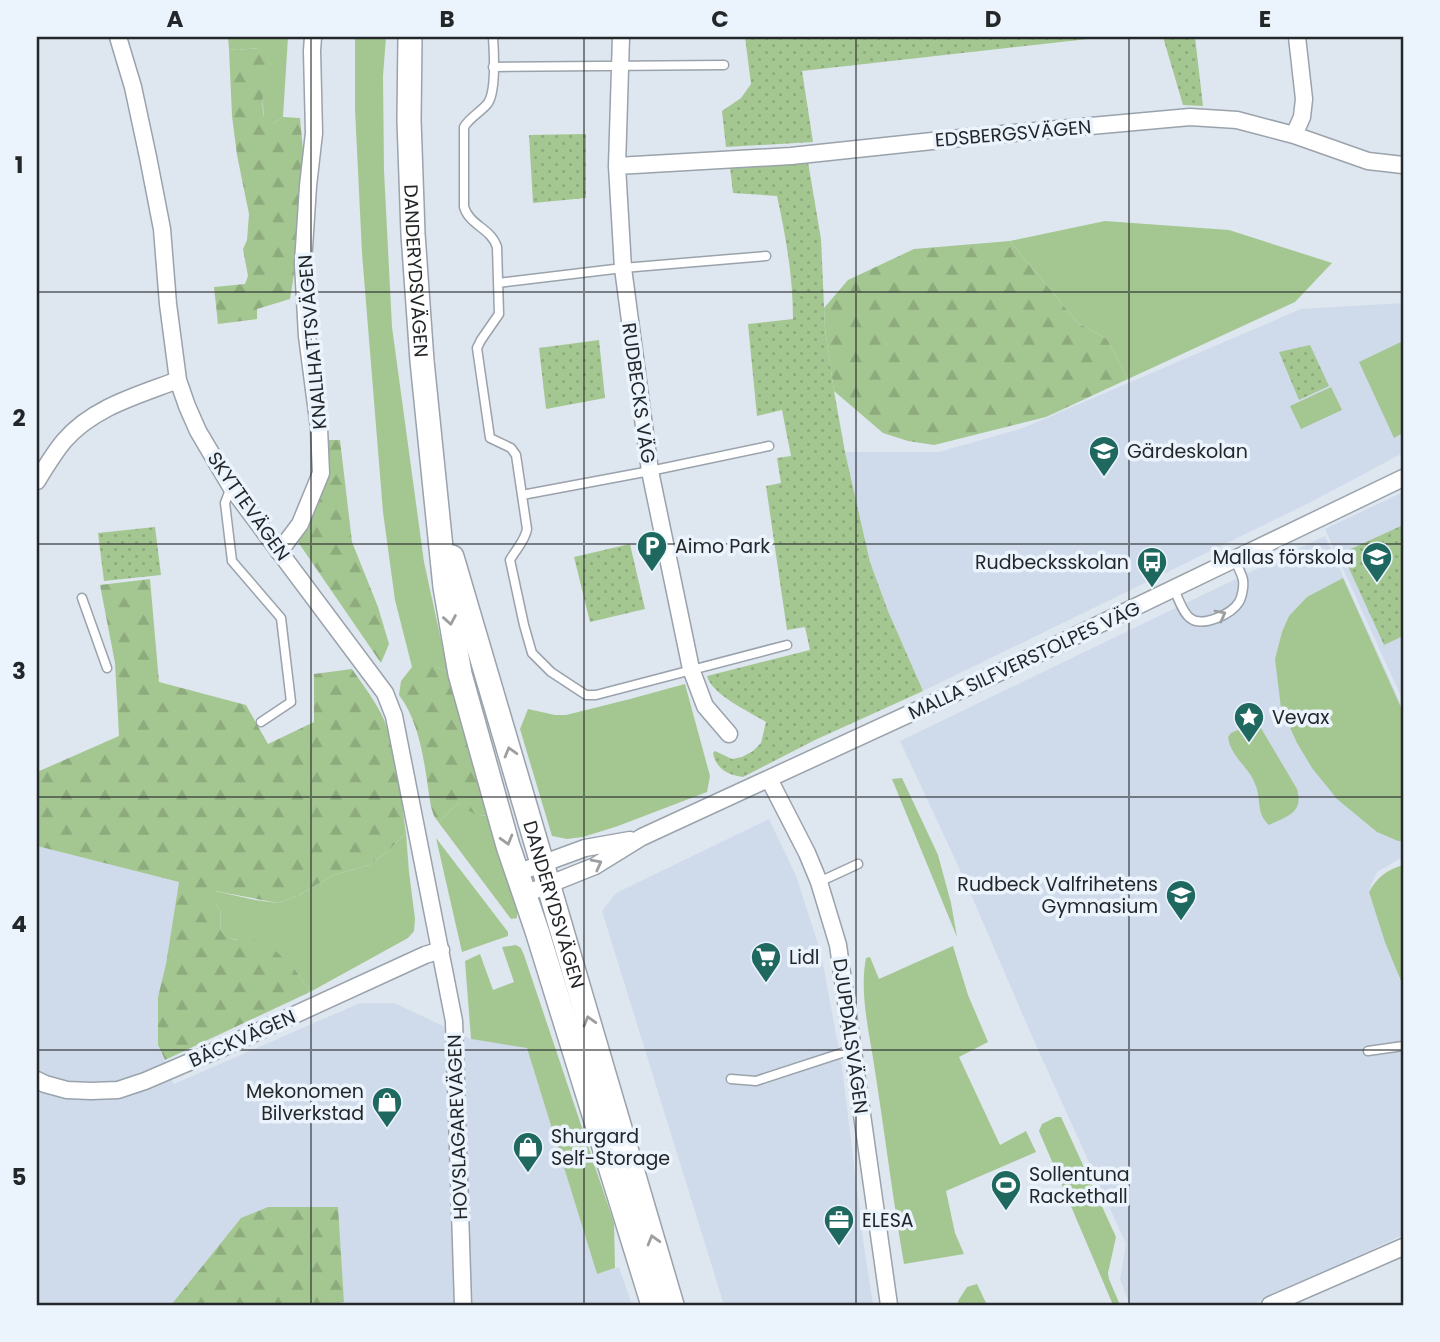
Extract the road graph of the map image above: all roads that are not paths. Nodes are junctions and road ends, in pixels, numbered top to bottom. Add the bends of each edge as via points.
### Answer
1 (118, 37) edge
2 (313, 37) edge
3 (410, 37) edge
4 (493, 37) edge
5 (621, 37) edge
6 (1297, 37) edge
7 (620, 65) junction
8 (724, 65) dead end
9 (493, 67) junction
10 (1294, 135) junction
11 (1403, 165) edge
12 (617, 166) junction
13 (766, 256) dead end
14 (622, 268) junction
15 (498, 283) junction
16 (178, 380) junction
17 (769, 446) dead end
18 (650, 471) junction
19 (1403, 478) edge
20 (37, 481) edge
21 (232, 487) junction
22 (522, 495) junction
23 (437, 503) junction
24 (279, 552) junction
25 (1235, 560) junction
26 (1174, 589) junction
27 (82, 597) dead end
28 (787, 645) dead end
29 (107, 668) dead end
30 (691, 669) junction
31 (261, 722) dead end
32 (729, 734) dead end
33 (769, 779) junction
34 (858, 864) dead end
35 (546, 875) junction
36 (819, 882) junction
37 (521, 884) junction
38 (441, 950) junction
39 (1403, 1046) edge
40 (854, 1049) junction
41 (1368, 1051) dead end
42 (731, 1079) dead end
43 (37, 1080) edge
44 (1403, 1247) edge
45 (463, 1305) edge
46 (653, 1305) edge
47 (672, 1305) edge
48 (889, 1305) edge
49 (1270, 1305) edge

1 - 16 street, SKYTTEVÄGEN via 162,229
2 - 24 street, KNALLHATTSVÄGEN via 314,133 303,263 321,473 300,524
3 - 23 main road, DANDERYDSVÄGEN via 413,234
4 - 9 lane
5 - 7 street, RUDBECKS VÄG
6 - 10 street via 1304,99
7 - 8 lane
7 - 9 lane
7 - 12 street, RUDBECKS VÄG
9 - 15 lane via 492,96 464,127 464,207 467,216 495,240
10 - 11 street, EDSBERGSVÄGEN via 1368,161
10 - 12 street, EDSBERGSVÄGEN via 1237,120 1190,117 791,156
12 - 14 street, RUDBECKS VÄG
13 - 14 lane
14 - 15 lane
14 - 18 street, RUDBECKS VÄG
15 - 22 lane via 499,314 477,348 489,438 516,455
16 - 20 street via 86,421 65,440
16 - 21 street, SKYTTEVÄGEN via 198,431
17 - 18 lane
18 - 22 lane
18 - 30 street, RUDBECKS VÄG
19 - 25 street, MALLA SILFVERSTOLPES VÄG
21 - 24 street, SKYTTEVÄGEN
21 - 31 lane via 225,503 232,561 281,618 284,638 291,702
22 - 30 lane via 526,537 510,560 532,653 586,695
35 -> 23 main road, DANDERYDSVÄGEN
23 -> 37 main road, DANDERYDSVÄGEN via 460,674
24 - 38 street, SKYTTEVÄGEN via 390,704
25 - 26 street, MALLA SILFVERSTOLPES VÄG
26 -> 25 lane via 1188,617 1195,621 1224,616 1238,603 1243,589
26 - 33 street, MALLA SILFVERSTOLPES VÄG
27 - 29 lane
28 - 30 lane
30 - 32 street, RUDBECKS VÄG via 705,706
33 - 35 street, MALLA SILFVERSTOLPES VÄG via 642,837 594,866
33 - 36 street, DJUPDALSVÄGEN
34 - 36 lane
35 - 37 street, MALLA SILFVERSTOLPES VÄG
35 - 37 street, MALLA SILFVERSTOLPES VÄG
47 -> 35 main road, DANDERYDSVÄGEN
36 - 40 street, DJUPDALSVÄGEN via 838,945
37 - 46 main road, DANDERYDSVÄGEN
38 - 43 street, BÄCKVÄGEN via 118,1090 67,1090
38 - 45 street, HOVSLAGAREVÄGEN via 454,1021
39 - 41 lane
40 - 42 lane via 756,1080
40 - 48 street, DJUPDALSVÄGEN
44 - 49 street

